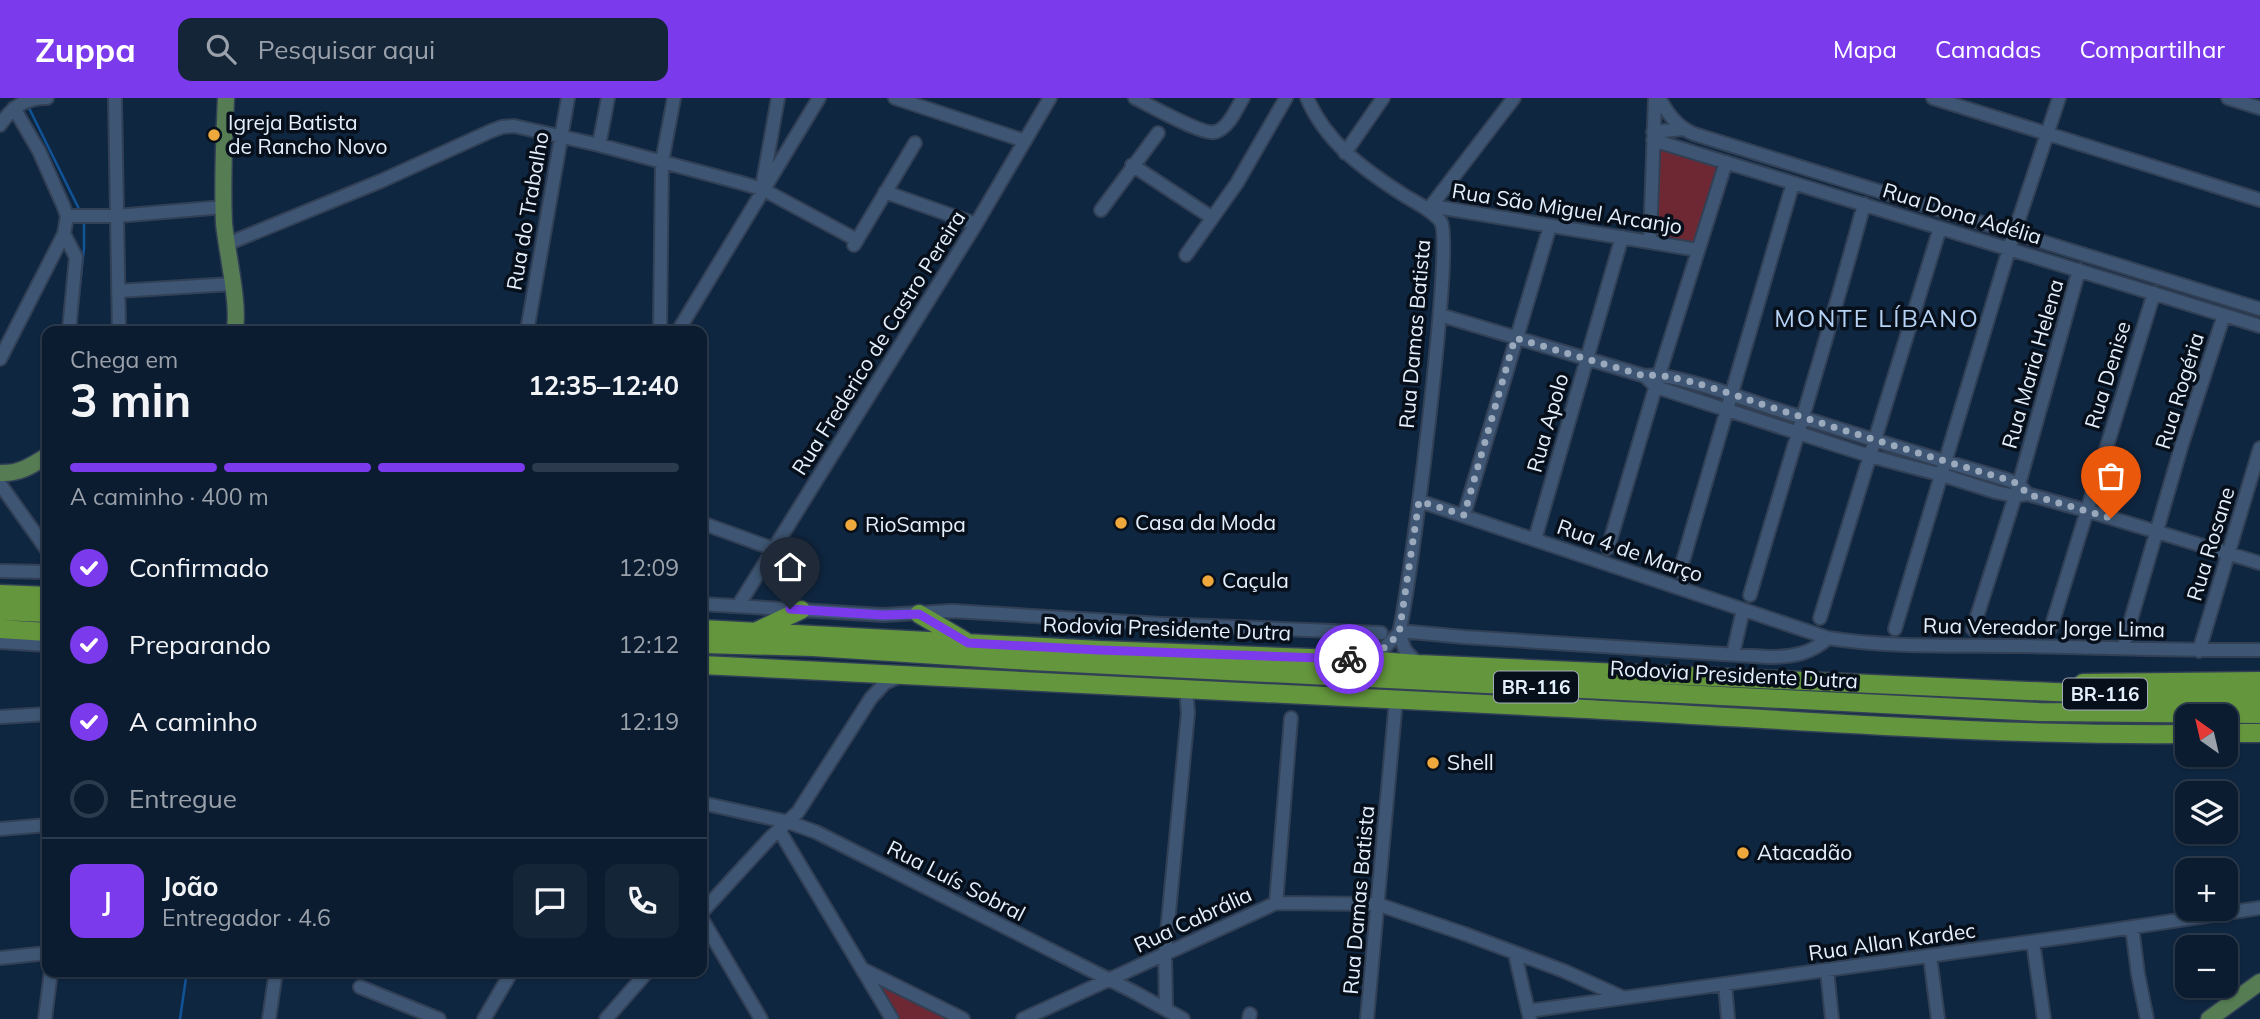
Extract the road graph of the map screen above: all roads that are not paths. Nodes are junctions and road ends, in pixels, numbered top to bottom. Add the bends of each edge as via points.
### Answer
1 (32, 98) edge
2 (47, 98) edge
3 (115, 98) edge
4 (226, 98) edge
5 (568, 98) edge
6 (608, 98) edge
7 (674, 98) edge
8 (778, 98) edge
9 (819, 98) edge
10 (895, 98) edge
11 (1050, 98) edge
12 (1135, 98) edge
13 (1243, 98) edge
14 (1286, 98) edge
15 (1307, 98) edge
16 (1383, 98) edge
17 (1514, 98) edge
18 (1657, 98) edge
19 (1933, 98) edge
20 (2059, 98) edge
21 (2228, 98) edge
22 (16, 107) junction
23 (2260, 108) edge
24 (774, 123) junction
25 (0, 125) edge
26 (1683, 130) junction
27 (1158, 133) dead end
28 (2047, 134) junction
29 (561, 136) junction
30 (1653, 136) junction
31 (793, 141) junction
32 (1025, 141) junction
33 (915, 143) dead end
34 (600, 145) junction
35 (1345, 153) junction
36 (662, 162) junction
37 (1726, 162) junction
38 (1132, 165) junction
39 (1793, 183) junction
40 (762, 189) junction
41 (885, 192) junction
42 (2260, 200) edge
43 (1864, 204) junction
44 (224, 207) junction
45 (1429, 209) junction
46 (1101, 210) dead end
47 (77, 215) junction
48 (116, 216) junction
49 (1211, 217) junction
50 (976, 224) junction
51 (1550, 226) junction
52 (1940, 228) junction
53 (2015, 232) junction
54 (64, 234) junction
55 (1622, 237) junction
56 (1650, 242) junction
57 (227, 244) junction
58 (2010, 249) junction
59 (1698, 250) junction
60 (1186, 255) dead end
61 (2079, 270) junction
62 (232, 284) junction
63 (118, 291) junction
64 (2154, 293) junction
65 (2260, 309) edge
66 (1440, 315) junction
67 (2224, 315) junction
68 (69, 326) edge
69 (119, 326) edge
70 (237, 326) edge
71 (528, 326) edge
72 (660, 326) edge
73 (681, 326) edge
74 (2260, 326) edge
75 (1515, 338) junction
76 (0, 359) edge
77 (1587, 359) junction
78 (1658, 381) junction
79 (1731, 395) junction
80 (1726, 410) junction
81 (1802, 417) junction
82 (1797, 432) junction
83 (1875, 440) junction
84 (2260, 448) edge
85 (1870, 456) junction
86 (42, 459) edge
87 (1946, 462) junction
88 (0, 473) edge
89 (1942, 475) junction
90 (0, 484) edge
91 (2020, 492) junction
92 (1419, 501) junction
93 (2088, 511) junction
94 (1464, 515) junction
95 (707, 525) edge
96 (2157, 532) junction
97 (1535, 539) junction
98 (42, 543) edge
99 (1608, 548) dead end
100 (774, 549) junction
101 (2227, 553) junction
102 (2260, 563) edge
103 (0, 570) edge
104 (1680, 571) dead end
105 (42, 572) edge
106 (0, 594) edge
107 (1750, 594) dead end
108 (42, 596) edge
109 (707, 604) edge
110 (738, 606) junction
111 (801, 610) junction
112 (1744, 610) junction
113 (0, 611) edge
114 (42, 613) edge
115 (919, 614) junction
116 (1820, 618) dead end
117 (2050, 628) dead end
118 (0, 629) edge
119 (707, 629) edge
120 (1895, 629) dead end
121 (1973, 629) dead end
122 (42, 632) edge
123 (754, 632) junction
124 (1399, 632) junction
125 (1381, 633) dead end
126 (1828, 638) junction
127 (2125, 640) dead end
128 (0, 642) edge
129 (968, 643) junction
130 (707, 644) edge
131 (42, 645) edge
132 (2260, 650) edge
133 (2199, 651) junction
134 (1733, 654) junction
135 (1365, 660) junction
136 (1418, 664) junction
137 (707, 665) edge
138 (834, 671) junction
139 (905, 675) junction
140 (2260, 681) edge
141 (1186, 688) junction
142 (1950, 688) junction
143 (2260, 697) edge
144 (871, 698) junction
145 (1396, 700) junction
146 (42, 714) edge
147 (2260, 714) edge
148 (0, 717) edge
149 (1291, 718) dead end
150 (2238, 733) edge
151 (2260, 733) edge
152 (2175, 734) edge
153 (707, 804) edge
154 (42, 825) edge
155 (784, 826) junction
156 (0, 829) edge
157 (1276, 903) junction
158 (1377, 904) junction
159 (707, 907) edge
160 (2260, 908) edge
161 (707, 927) edge
162 (2132, 927) junction
163 (2033, 942) junction
164 (42, 954) edge
165 (1166, 954) junction
166 (1515, 954) junction
167 (1930, 956) junction
168 (0, 958) edge
169 (864, 970) junction
170 (1827, 970) junction
171 (50, 977) edge
172 (275, 977) edge
173 (509, 977) edge
174 (644, 977) edge
175 (1109, 981) junction
176 (2260, 982) edge
177 (1725, 984) junction
178 (360, 986) dead end
179 (1624, 998) junction
180 (1166, 1009) junction
181 (1529, 1015) edge
182 (488, 1017) edge
183 (45, 1019) edge
184 (269, 1019) edge
185 (439, 1019) edge
186 (606, 1019) edge
187 (761, 1019) edge
188 (892, 1019) edge
189 (963, 1019) edge
190 (1023, 1019) edge
191 (1183, 1019) edge
192 (1367, 1019) edge
193 (1728, 1019) edge
194 (1832, 1019) edge
195 (1938, 1019) edge
196 (2044, 1019) edge
197 (2147, 1019) edge
198 (2209, 1019) edge

1 - 2 street
1 - 22 street
3 - 48 street
4 - 44 main road
5 - 29 street, Rua do Trabalho
6 - 34 street
7 - 36 street
8 - 24 street
9 - 31 street
10 - 32 street
11 - 32 street, Rua Frederico de Castro Pereira
12 - 13 street via 1214,132 1228,123
14 - 49 street via 1237,183
15 - 35 street, Rua Damas Batista via 1321,126
16 - 35 street
17 - 45 street
18 - 26 street
18 - 30 street
19 - 28 street
20 - 28 street
21 - 23 street
22 - 25 street
22 - 47 street
24 - 31 street
24 - 40 street
26 - 30 street, Rua Dona Adélia
26 - 53 street, Rua Dona Adélia
27 - 38 street
28 - 42 street
28 - 53 street
29 - 34 street
29 - 57 street via 502,127
29 - 71 street, Rua do Trabalho
30 - 37 street, Rua Dona Adélia
30 - 56 street
31 - 40 street
32 - 50 street, Rua Frederico de Castro Pereira
33 - 41 street
34 - 36 street
35 - 45 street, Rua Damas Batista
36 - 40 street
36 - 72 street
37 - 39 street, Rua Dona Adélia
37 - 59 street
38 - 46 street
38 - 49 street
39 - 43 street, Rua Dona Adélia
39 - 79 street
40 - 41 street via 855,243
40 - 73 street
41 - 50 street
43 - 52 street, Rua Dona Adélia
43 - 81 street
44 - 48 street
44 - 57 main road
45 - 51 street, Rua São Miguel Arcanjo
45 - 66 street, Rua Damas Batista via 1444,229
47 - 48 street
47 - 54 street
48 - 63 street
49 - 60 street
50 - 100 street, Rua Frederico de Castro Pereira
51 - 55 street, Rua São Miguel Arcanjo
51 - 75 street
52 - 58 street, Rua Dona Adélia
52 - 83 street
53 - 58 street
53 - 65 street, Rua Dona Adélia
54 - 68 street via 76,257
54 - 76 street
55 - 56 street, Rua São Miguel Arcanjo
55 - 77 street, Rua Apolo
56 - 59 street, Rua São Miguel Arcanjo
57 - 62 main road
58 - 61 street, Rua Dona Adélia
58 - 87 street
59 - 78 street
61 - 64 street, Rua Dona Adélia
61 - 91 street, Rua Maria Helena
62 - 63 street
62 - 70 main road
63 - 69 street
64 - 67 street, Rua Dona Adélia
64 - 93 street, Rua Denise
66 - 75 street
66 - 92 street, Rua Damas Batista
67 - 74 street, Rua Dona Adélia
67 - 96 street, Rua Rogéria
75 - 77 street
75 - 94 street
77 - 78 street
77 - 97 street, Rua Apolo
78 - 79 street
78 - 80 street
78 - 99 street
79 - 80 street
79 - 81 street
80 - 82 street
80 - 104 street
81 - 82 street
81 - 83 street
82 - 85 street
82 - 107 street
83 - 85 street
83 - 87 street
84 - 101 street, Rua Rosane
85 - 89 street
85 - 116 street
86 - 88 main road via 20,472
87 - 89 street
87 - 91 street
89 - 91 street
89 - 120 street
90 - 98 street
91 - 93 street
91 - 121 street, Rua Maria Helena
92 - 94 street, Rua 4 de Março
92 - 124 street, Rua Damas Batista
93 - 96 street
93 - 117 street, Rua Denise
94 - 97 street, Rua 4 de Março
95 - 100 street
96 - 101 street
96 - 127 street, Rua Rogéria
97 - 112 street, Rua 4 de Março
100 - 110 street, Rua Frederico de Castro Pereira
101 - 102 street
101 - 133 street, Rua Rosane
103 - 105 street
106 - 108 highway
109 - 110 street
110 - 111 street
111 - 115 street
111 - 123 highway
112 - 126 street, Rua 4 de Março
112 - 134 street
113 - 114 highway
115 - 125 street via 952,611
115 - 129 highway
118 - 122 highway
119 - 123 highway, Rodovia Presidente Dutra / BR-116
123 - 129 highway, Rodovia Presidente Dutra / BR-116
124 - 134 street
124 - 135 street
124 - 136 street via 1405,650
126 - 133 street, Rua Vereador Jorge Lima
126 - 134 street via 1798,655
128 - 131 street
129 - 135 highway, Rodovia Presidente Dutra / BR-116
130 - 147 highway, Rodovia Presidente Dutra / BR-116 via 2039,712
132 - 133 street, Rua Vereador Jorge Lima
135 - 136 highway, Rodovia Presidente Dutra / BR-116
136 - 142 highway, Rodovia Presidente Dutra / BR-116
137 - 138 highway, BR-116
138 - 139 highway, BR-116
138 - 144 street via 862,681
139 - 141 highway, BR-116
139 - 144 street via 885,683
140 - 142 highway, BR-116
141 - 145 highway, BR-116
141 - 165 street via 1188,713
142 - 143 highway, Rodovia Presidente Dutra / BR-116
144 - 155 street via 802,807
145 - 152 highway, BR-116 via 1915,728
145 - 158 street, Rua Damas Batista
146 - 148 street
149 - 157 street
150 - 151 highway
153 - 155 street, Rua Luís Sobral
154 - 156 street
155 - 159 street
155 - 169 street
155 - 175 street, Rua Luís Sobral via 829,838
157 - 158 street, Rua Cabrália
157 - 165 street, Rua Cabrália
158 - 166 street, Rua Cabrália
158 - 192 street, Rua Damas Batista
160 - 162 street, Rua Allan Kardec
161 - 187 street
162 - 163 street, Rua Allan Kardec
162 - 197 street
163 - 167 street, Rua Allan Kardec
163 - 196 street
164 - 168 street
165 - 175 street, Rua Cabrália
165 - 180 street
166 - 179 street, Rua Cabrália
166 - 181 street
167 - 170 street, Rua Allan Kardec
167 - 195 street
169 - 188 street
169 - 189 street
170 - 177 street, Rua Allan Kardec
170 - 194 street
171 - 183 street
172 - 184 street
173 - 182 street
174 - 186 street
175 - 180 street, Rua Luís Sobral
175 - 190 street, Rua Cabrália
176 - 198 main road
177 - 179 street, Rua Allan Kardec
177 - 193 street
178 - 185 street
179 - 181 street, Rua Allan Kardec
180 - 191 street, Rua Luís Sobral

